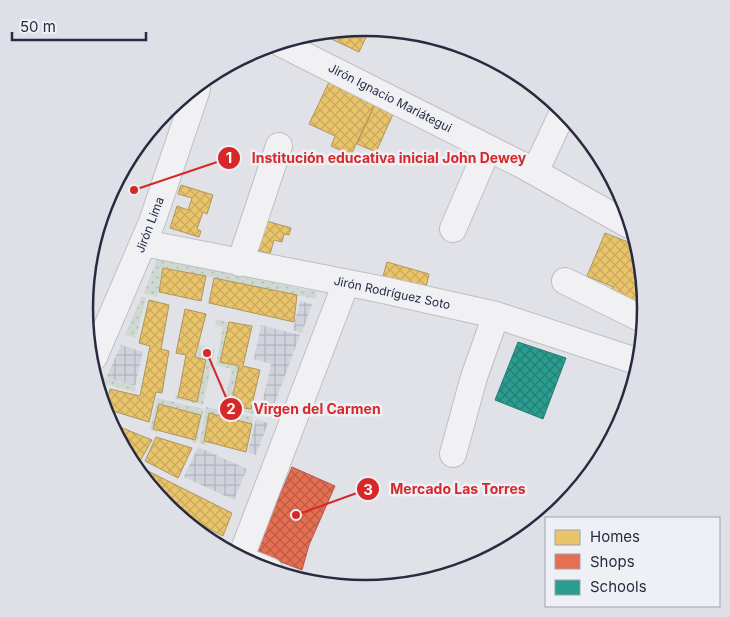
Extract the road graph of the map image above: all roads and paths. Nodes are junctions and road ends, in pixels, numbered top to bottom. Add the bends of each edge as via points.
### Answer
1 (289, 48) edge
2 (194, 97) edge
3 (560, 118) edge
4 (279, 146) dead end
5 (488, 148) junction
6 (534, 172) junction
7 (623, 222) edge
8 (453, 229) dead end
9 (144, 243) junction
10 (240, 263) junction
11 (565, 282) dead end
12 (346, 283) junction
13 (496, 315) junction
14 (637, 317) edge
15 (96, 352) edge
16 (632, 360) edge
17 (453, 454) dead end
18 (243, 552) edge

1 - 5 street, Jirón Ignacio Mariátegui
2 - 9 street, Jirón Lima
3 - 6 street
4 - 10 street
5 - 6 street, Jirón Ignacio Mariátegui
5 - 8 street
6 - 7 street, Jirón Ignacio Mariátegui
9 - 10 street, Jirón Rodríguez Soto
9 - 15 street, Jirón Lima
10 - 12 street, Jirón Rodríguez Soto
11 - 14 street
12 - 13 street, Jirón Rodríguez Soto
12 - 18 street
13 - 16 street, Jirón Rodríguez Soto
13 - 17 street via 474,377

